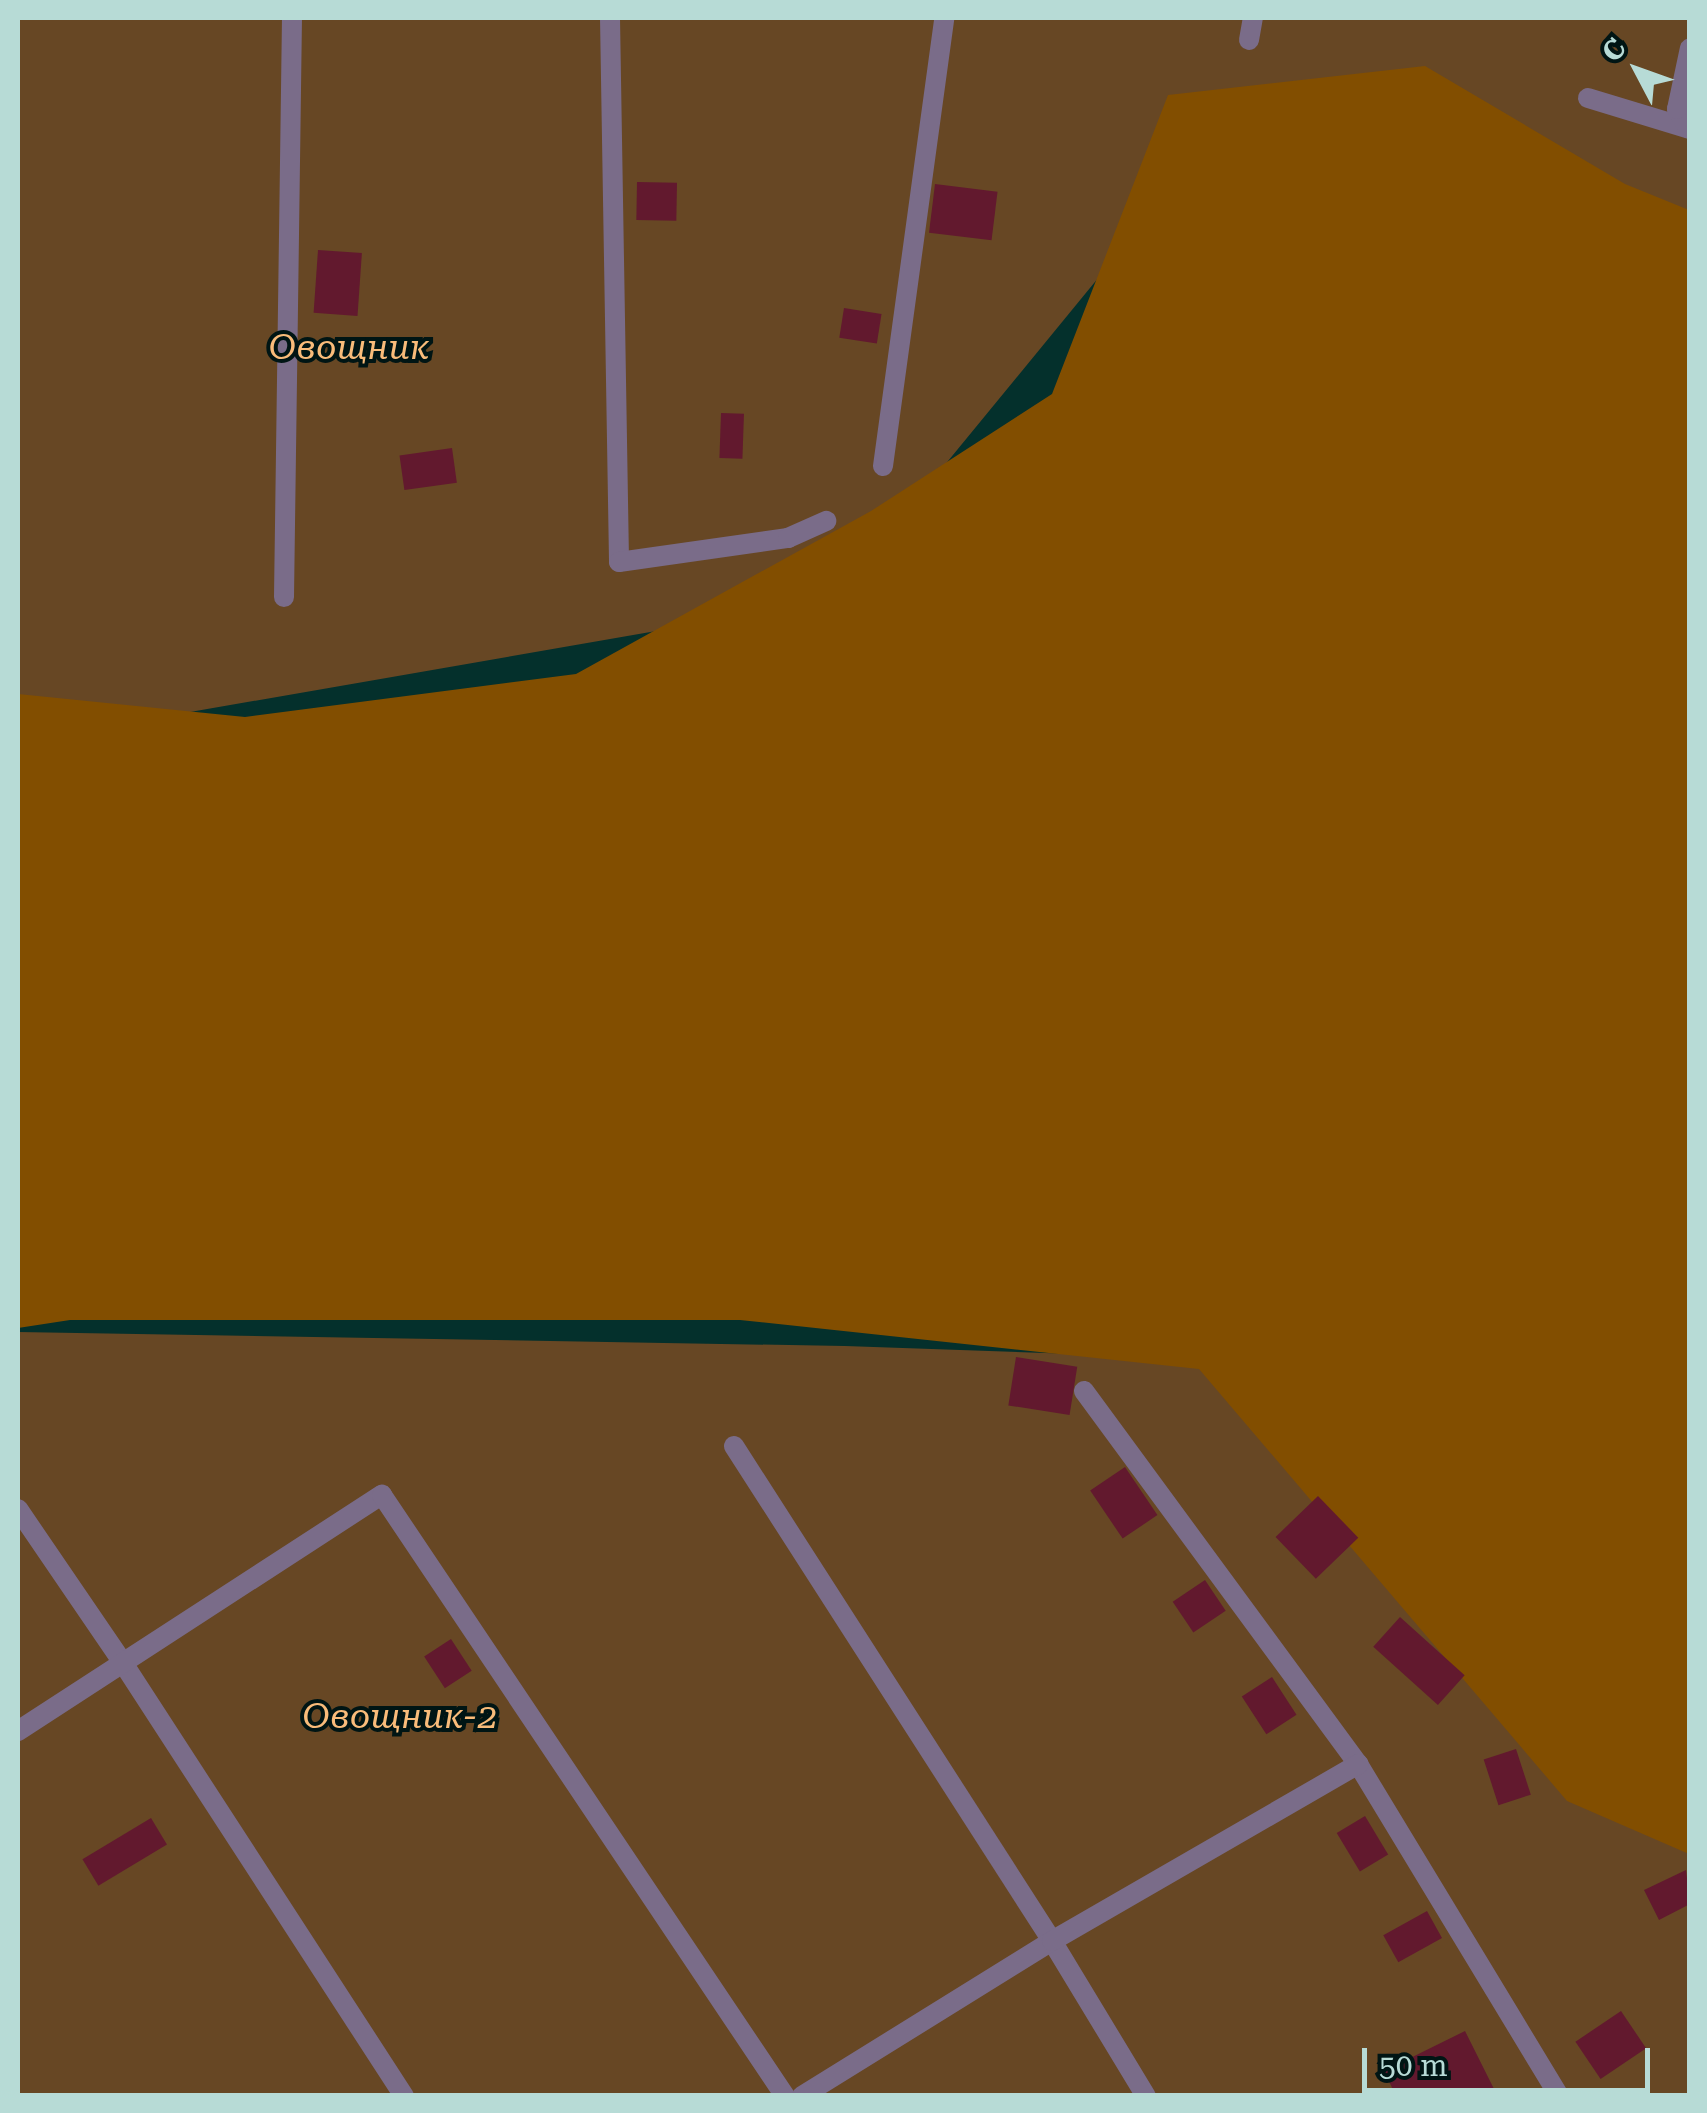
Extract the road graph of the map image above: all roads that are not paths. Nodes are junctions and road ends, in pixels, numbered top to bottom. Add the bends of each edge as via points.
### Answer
1 (292, 18) edge
2 (610, 18) edge
3 (944, 18) edge
4 (1253, 18) edge
5 (1249, 40) dead end
6 (1690, 48) edge
7 (1588, 98) dead end
8 (1688, 128) edge
9 (883, 466) dead end
10 (826, 520) dead end
11 (284, 597) dead end
12 (1084, 1391) dead end
13 (734, 1446) dead end
14 (18, 1510) edge
15 (123, 1663) junction
16 (18, 1731) edge
17 (1358, 1764) junction
18 (1052, 1941) junction
19 (404, 2096) edge
20 (784, 2096) edge
21 (802, 2096) edge
22 (1146, 2096) edge
23 (1559, 2096) edge

1 - 11 lane
2 - 10 lane via 618,562 788,538
3 - 9 lane
4 - 5 lane
6 - 8 lane via 1676,109
7 - 8 lane
12 - 17 lane
13 - 18 lane
14 - 15 lane
15 - 16 lane
15 - 19 lane
15 - 20 lane via 382,1495
17 - 18 lane
17 - 23 lane
18 - 21 lane
18 - 22 lane

